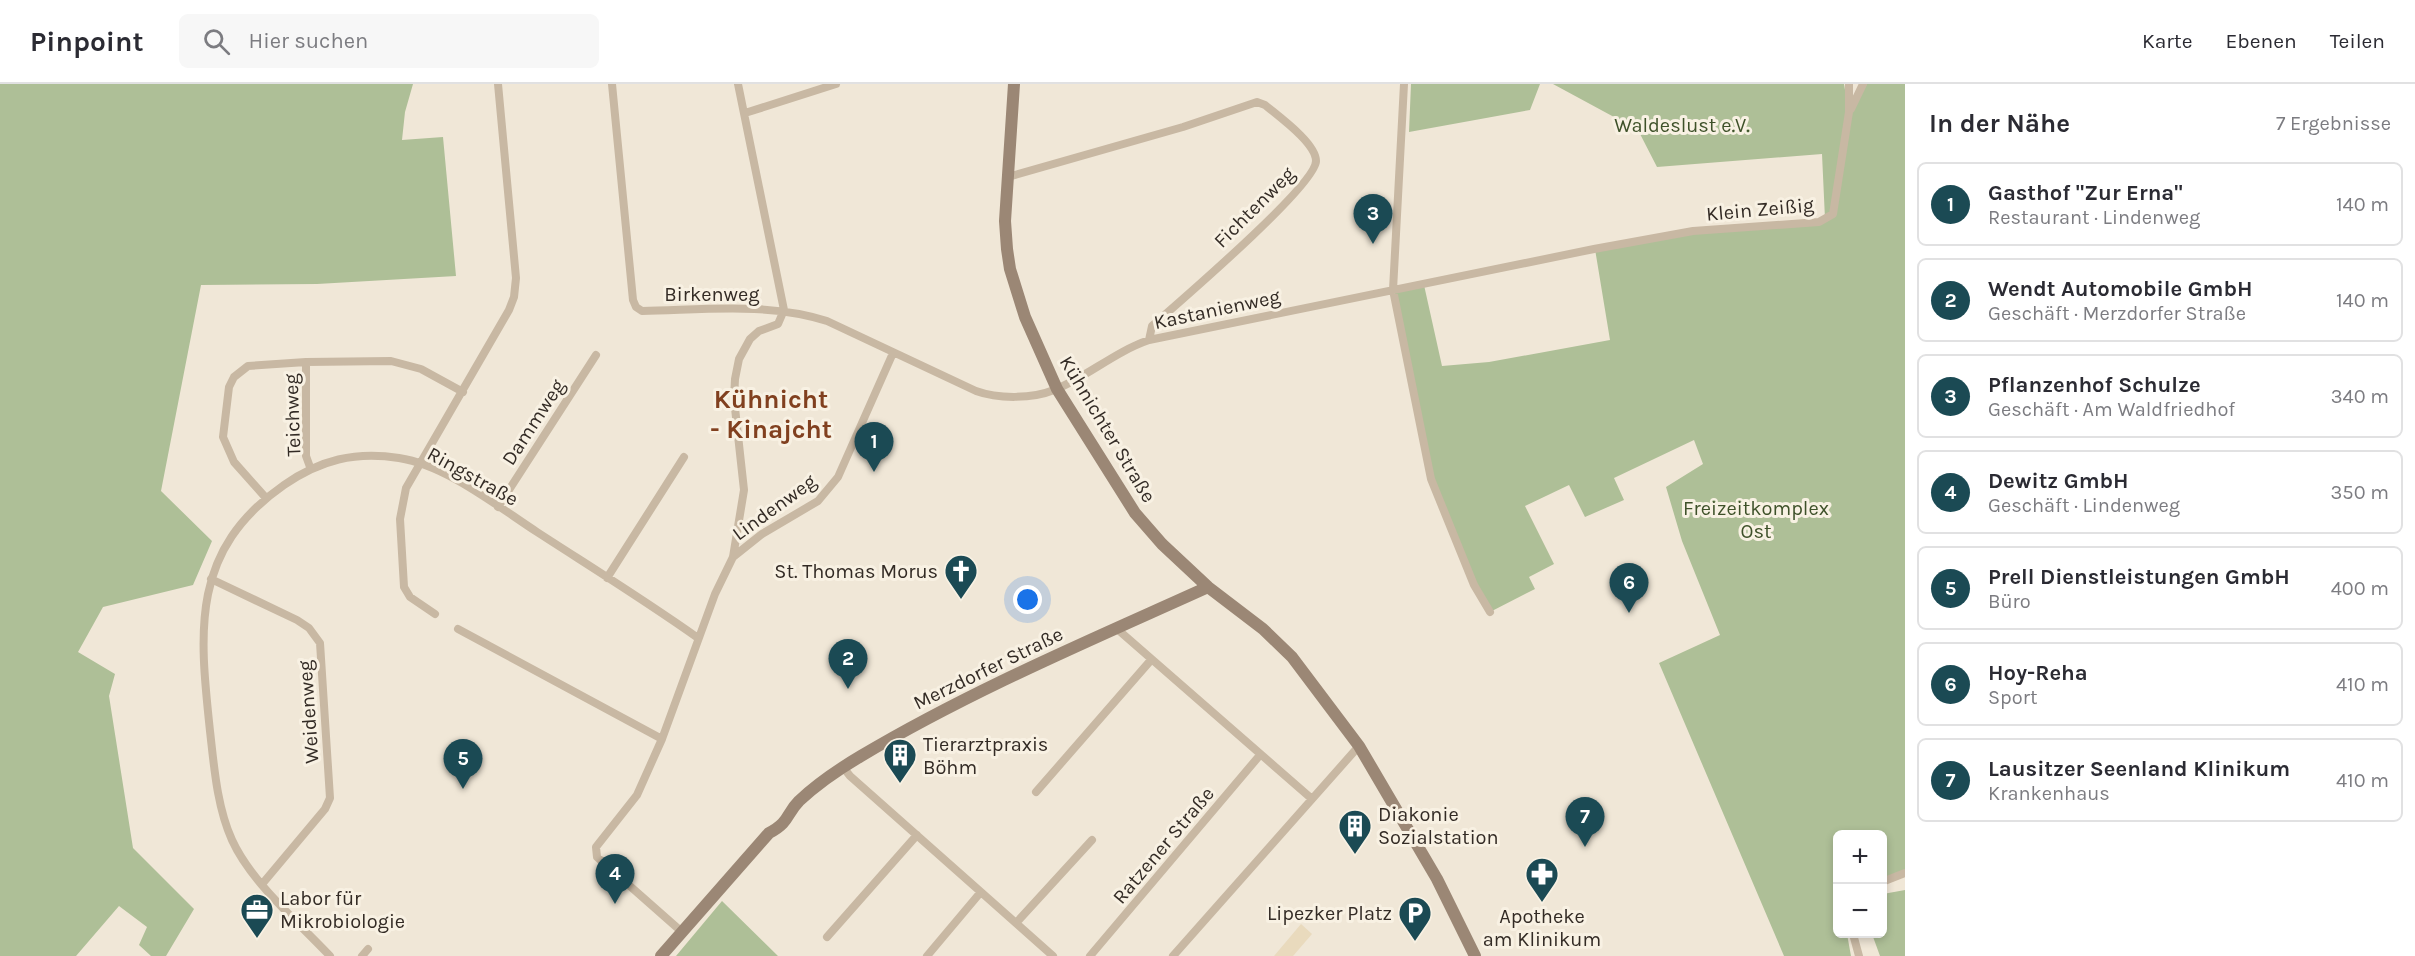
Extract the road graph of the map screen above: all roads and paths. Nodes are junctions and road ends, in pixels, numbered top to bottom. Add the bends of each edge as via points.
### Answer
1 (498, 84) edge
2 (612, 84) edge
3 (738, 84) edge
4 (836, 84) edge
5 (1014, 84) edge
6 (1404, 84) edge
7 (1849, 84) edge
8 (1863, 84) edge
9 (1849, 112) junction
10 (745, 113) junction
11 (1008, 177) junction
12 (1693, 231) joint
13 (1393, 290) junction
14 (784, 310) junction
15 (1149, 340) junction
16 (892, 353) junction
17 (596, 355) dead end
18 (306, 362) junction
19 (1057, 389) junction
20 (463, 392) junction
21 (684, 457) dead end
22 (418, 463) junction
23 (310, 467) junction
24 (266, 498) junction
25 (498, 507) junction
26 (738, 528) junction
27 (756, 539) junction
28 (733, 557) junction
29 (607, 578) junction
30 (211, 579) junction
31 (1208, 586) junction
32 (1490, 612) dead end
33 (435, 614) dead end
34 (1116, 628) junction
35 (458, 629) dead end
36 (699, 638) junction
37 (1151, 660) junction
38 (662, 739) junction
39 (1359, 746) junction
40 (1260, 755) junction
41 (843, 767) junction
42 (1036, 792) dead end
43 (1312, 799) junction
44 (917, 835) junction
45 (1092, 840) dead end
46 (1905, 873) edge
47 (1887, 880) edge
48 (263, 883) junction
49 (981, 893) junction
50 (1016, 923) junction
51 (682, 932) junction
52 (827, 937) dead end
53 (1854, 938) edge
54 (1047, 954) edge
55 (330, 956) edge
56 (661, 956) edge
57 (927, 956) edge
58 (1090, 956) edge
59 (1173, 956) edge
60 (1476, 956) edge
61 (1859, 956) edge

1 - 20 street via 516,278 514,297
2 - 14 street, Birkenweg via 636,307 642,311
3 - 10 street, Birkenweg
4 - 10 street
5 - 11 street, Kühnichter Straße
6 - 13 street
7 - 9 street, Klein Zeißig
8 - 9 street, Klein Zeißig
9 - 12 street, Klein Zeißig via 1833,214 1826,219
10 - 14 street, Birkenweg
11 - 15 street, Fichtenweg via 1257,102 1307,142 1316,160 1315,167 1269,220 1152,326
11 - 19 street, Kühnichter Straße via 1005,221 1010,269 1025,317
12 - 13 street, Kastanienweg
13 - 15 street, Kastanienweg
13 - 32 street via 1431,479 1474,585
14 - 16 street via 826,321
14 - 26 street, Lindenweg via 778,324 750,339 739,359 734,399 744,490
15 - 19 street, Kastanienweg via 1123,349
16 - 19 street via 990,396
16 - 27 street, Lindenweg via 838,477 818,501
17 - 25 street, Dammweg
18 - 20 street, Teichweg via 401,363 422,369
18 - 23 street, Teichweg via 306,456
18 - 24 street, Teichweg via 248,366 234,377 229,387 223,424 227,450
19 - 31 street, Kühnichter Straße via 1128,504 1162,544
20 - 22 street
21 - 29 street
22 - 23 street, Ringstraße via 356,456
22 - 25 street, Ringstraße via 449,476
22 - 33 street via 406,488 400,519 402,578 410,597
23 - 24 street, Ringstraße
24 - 30 street, Ringstraße via 232,533
25 - 29 street, Ringstraße
26 - 27 street
26 - 28 street, Lindenweg
27 - 28 street, Lindenweg
28 - 36 street, Lindenweg
29 - 36 street, Ringstraße
30 - 48 street, Ringstraße via 204,654 218,786 231,838
30 - 48 street, Weidenweg via 297,620 320,643 330,798
31 - 34 street, Merzdorfer Straße
31 - 39 street, Kühnichter Straße via 1292,657
34 - 37 street
34 - 41 street, Merzdorfer Straße via 921,722
35 - 38 street
36 - 38 street, Lindenweg
37 - 40 street
37 - 42 street
38 - 51 street, Lindenweg via 633,803 598,842 596,852
39 - 43 street
39 - 60 street, Kühnichter Straße via 1437,879
40 - 43 street
40 - 58 street, Ratzener Straße
41 - 44 street
41 - 51 street, Merzdorfer Straße via 796,804 790,816 769,833
43 - 59 street
44 - 49 street
44 - 52 street
45 - 50 street
46 - 47 street
48 - 55 street, Ringstraße
49 - 50 street
49 - 57 street
50 - 54 street
51 - 56 street, Merzdorfer Straße
53 - 61 street

